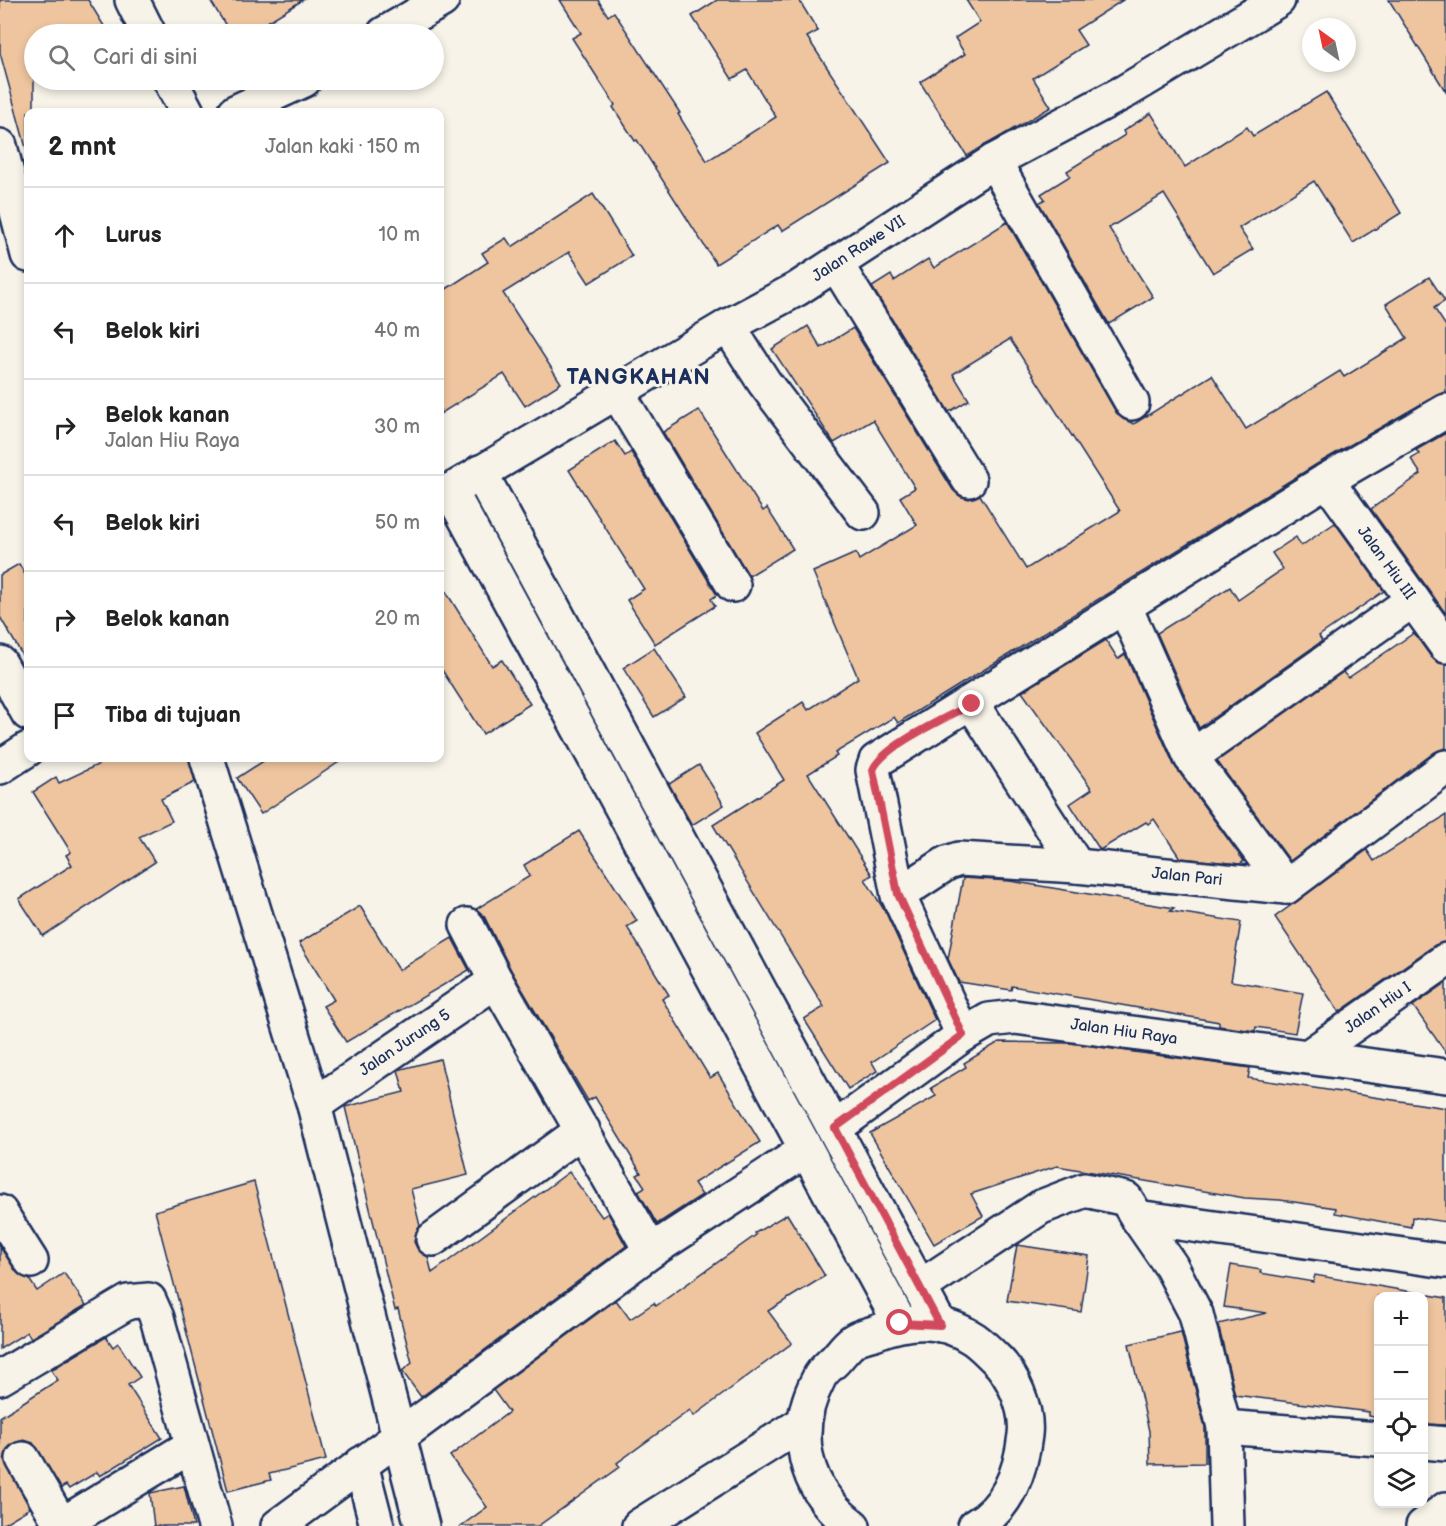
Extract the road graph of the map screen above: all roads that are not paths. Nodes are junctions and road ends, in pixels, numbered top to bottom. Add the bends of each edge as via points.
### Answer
1 (133, 0) edge
2 (442, 0) edge
3 (1278, 0) edge
4 (144, 24) edge
5 (401, 24) edge
6 (175, 90) edge
7 (282, 90) edge
8 (185, 108) edge
9 (244, 108) edge
10 (0, 146) edge
11 (994, 161) junction
12 (7, 200) edge
13 (24, 245) edge
14 (836, 264) junction
15 (728, 326) junction
16 (617, 392) junction
17 (1132, 403) dead end
18 (1446, 411) edge
19 (480, 472) junction
20 (969, 480) dead end
21 (1327, 480) junction
22 (445, 494) edge
23 (863, 513) dead end
24 (733, 585) dead end
25 (1413, 600) junction
26 (1125, 607) junction
27 (1446, 646) edge
28 (0, 663) edge
29 (972, 704) junction
30 (24, 706) edge
31 (24, 752) edge
32 (1191, 757) junction
33 (208, 762) edge
34 (0, 767) edge
35 (1446, 767) edge
36 (1077, 866) junction
37 (1286, 887) junction
38 (898, 894) junction
39 (467, 925) dead end
40 (1446, 960) edge
41 (496, 981) junction
42 (963, 1035) junction
43 (1309, 1056) junction
44 (1446, 1077) edge
45 (314, 1105) junction
46 (835, 1128) junction
47 (583, 1130) junction
48 (806, 1150) junction
49 (0, 1212) edge
50 (1137, 1217) junction
51 (433, 1239) dead end
52 (651, 1251) junction
53 (31, 1261) dead end
54 (1446, 1262) edge
55 (921, 1287) junction
56 (900, 1323) junction
57 (940, 1325) junction
58 (0, 1378) edge
59 (803, 1423) junction
60 (1224, 1427) junction
61 (399, 1437) junction
62 (1374, 1439) edge
63 (1428, 1442) edge
64 (1446, 1444) edge
65 (192, 1446) junction
66 (23, 1459) dead end
67 (361, 1464) junction
68 (1446, 1509) edge
69 (62, 1525) edge
70 (215, 1526) edge
71 (278, 1526) edge
72 (376, 1526) edge
73 (422, 1526) edge
74 (639, 1526) edge
75 (853, 1526) edge
76 (975, 1526) edge
77 (1227, 1526) edge
78 (1423, 1526) edge

1 - 4 street
2 - 5 street
3 - 11 street, Jalan Rawe VII via 1126,91
6 - 8 street
7 - 9 street
10 - 12 street
11 - 14 street, Jalan Rawe VII
11 - 17 street
12 - 13 street
14 - 15 street, Jalan Rawe VII
14 - 20 street
15 - 16 street, Jalan Rawe VII
15 - 23 street via 764,382
16 - 19 street, Jalan Rawe VII
16 - 24 street
18 - 21 street
19 - 22 street, Jalan Rawe VII
19 - 46 street
21 - 25 street, Jalan Hiu III
21 - 26 street
22 - 48 street
25 - 27 street, Jalan Hiu III
25 - 32 street
26 - 29 street
26 - 32 street
28 - 30 street
29 - 36 street
29 - 38 street via 876,761 873,770
31 - 34 street
32 - 37 street
33 - 45 street
35 - 37 street
36 - 37 street, Jalan Pari
36 - 38 street, Jalan Pari via 959,859 946,863
38 - 42 street
39 - 41 street
40 - 43 street, Jalan Hiu I
41 - 45 street, Jalan Jurung 5
41 - 47 street
42 - 43 street, Jalan Hiu Raya via 989,1020 1016,1017
42 - 46 street, Jalan Hiu Raya
43 - 44 street, Jalan Hiu Raya
45 - 61 street
46 - 55 street
47 - 51 street
47 - 52 street
48 - 52 street
48 - 56 street
49 - 53 street
50 - 54 street
50 - 55 street via 1126,1198 1084,1190 1041,1207
50 - 60 street via 1171,1266 1196,1314
52 - 61 street
55 - 57 street
56 - 57 street
56 - 59 street via 853,1341 846,1348 819,1376
57 - 76 street via 973,1338 1000,1362 1018,1392 1026,1428 1022,1463 1007,1496
58 - 65 street via 128,1302 148,1300 157,1318
59 - 74 street
59 - 75 street via 805,1456 815,1487 835,1513
60 - 62 street
60 - 77 street
61 - 67 street
61 - 73 street
63 - 64 street
65 - 69 street
65 - 70 street
66 - 69 street
67 - 71 street
67 - 72 street
68 - 78 street

